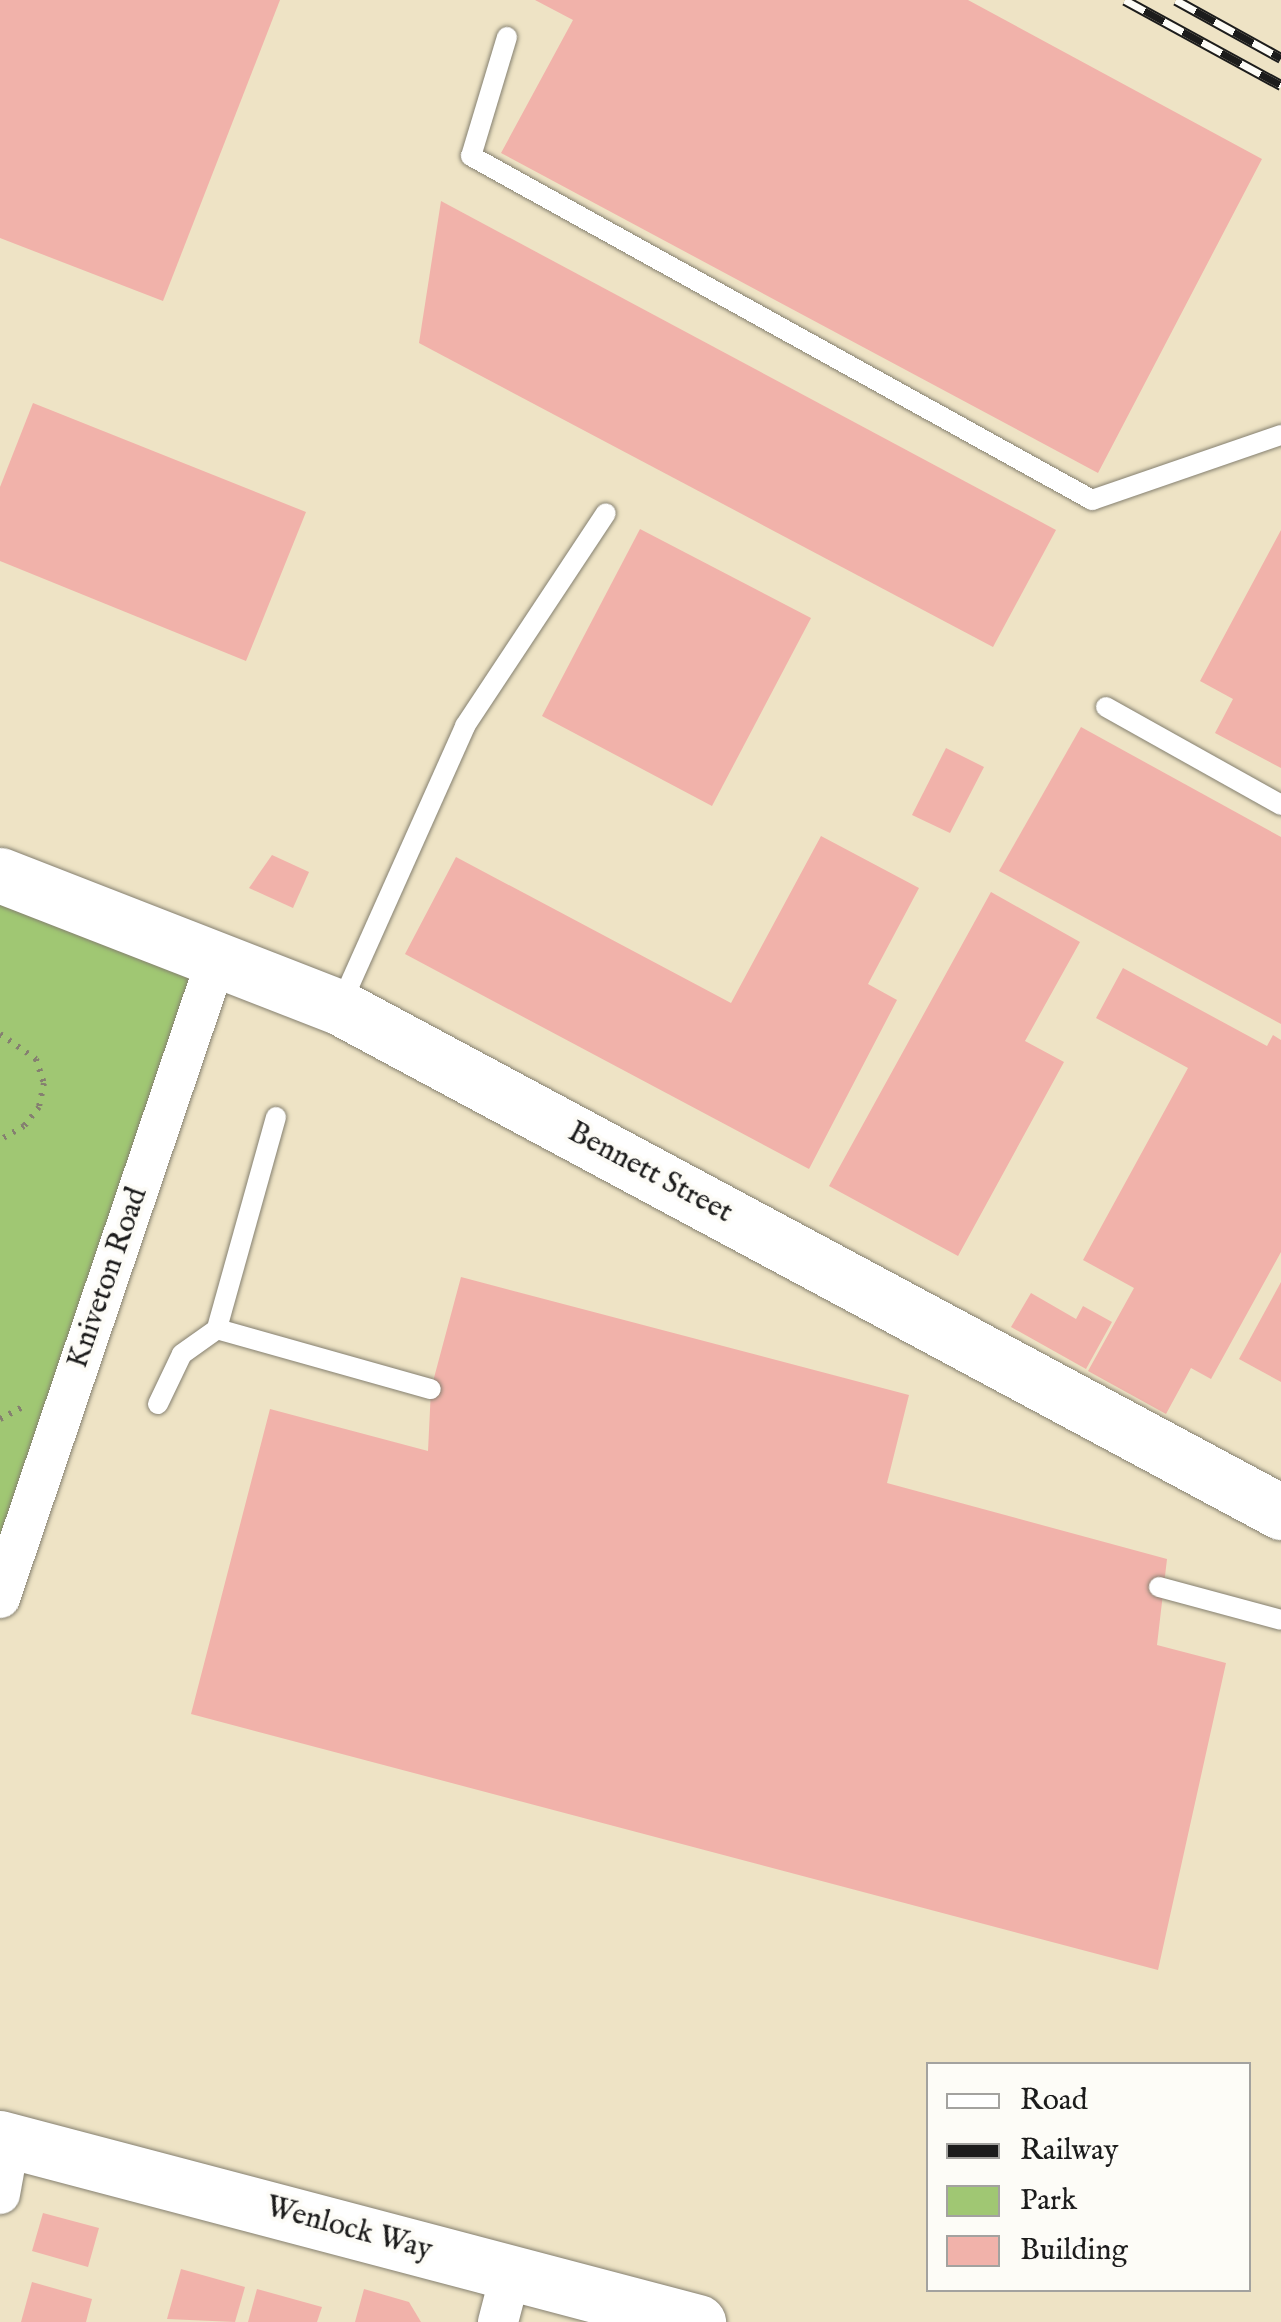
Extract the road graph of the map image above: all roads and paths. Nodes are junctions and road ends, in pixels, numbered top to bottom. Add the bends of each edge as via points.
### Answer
1 (507, 37) dead end
2 (1281, 435) edge
3 (606, 512) dead end
4 (1106, 707) dead end
5 (1281, 805) edge
6 (0, 875) edge
7 (216, 958) junction
8 (340, 1007) junction
9 (0, 1034) edge
10 (276, 1118) dead end
11 (0, 1140) edge
12 (217, 1329) junction
13 (431, 1389) dead end
14 (158, 1404) dead end
15 (29, 1411) dead end
16 (0, 1420) edge
17 (1281, 1512) edge
18 (1159, 1587) dead end
19 (0, 1598) edge
20 (1281, 1620) edge
21 (5, 2138) edge
22 (0, 2194) edge
23 (504, 2297) edge
24 (698, 2322) edge

1 - 2 lane via 471,156 1092,500
3 - 8 lane via 466,726
4 - 5 lane
6 - 7 street, Bennett Street
7 - 8 street, Bennett Street
7 - 19 street, Kniveton Road
8 - 17 street, Bennett Street
9 - 11 path via 36,1060 44,1082 24,1126
10 - 12 lane
12 - 13 lane
12 - 14 lane via 182,1354
15 - 16 path
18 - 20 lane
21 - 22 street
21 - 23 street, Wenlock Way
23 - 24 street, Wenlock Way

